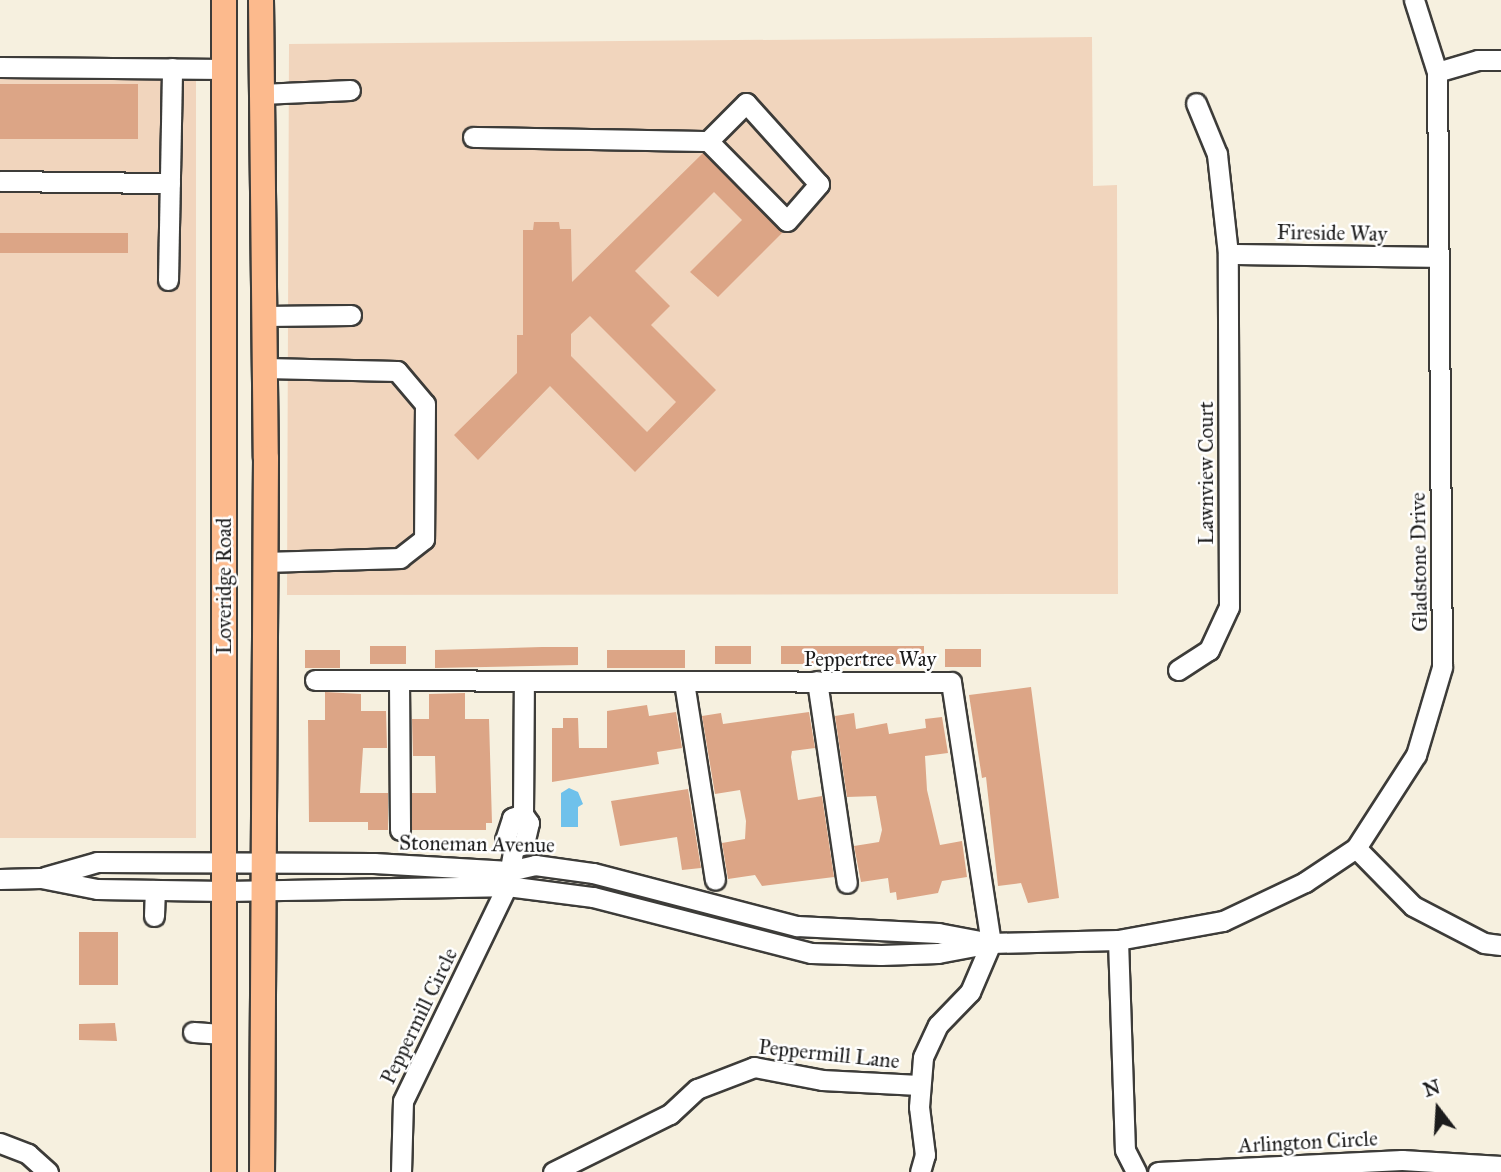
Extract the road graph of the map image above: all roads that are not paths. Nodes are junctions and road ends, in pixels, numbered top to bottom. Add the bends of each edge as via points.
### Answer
1 (224, 0) edge
2 (261, 0) edge
3 (1414, 0) edge
4 (1501, 60) edge
5 (0, 67) edge
6 (172, 68) junction
7 (225, 69) junction
8 (1437, 72) junction
9 (350, 90) dead end
10 (261, 94) junction
11 (1196, 103) dead end
12 (473, 137) dead end
13 (708, 141) junction
14 (0, 181) edge
15 (170, 183) junction
16 (1228, 254) junction
17 (1436, 257) junction
18 (168, 280) dead end
19 (351, 315) dead end
20 (264, 316) junction
21 (265, 368) junction
22 (265, 562) junction
23 (1178, 670) dead end
24 (315, 680) dead end
25 (400, 681) junction
26 (524, 681) junction
27 (817, 681) junction
28 (684, 682) junction
29 (400, 830) dead end
30 (1356, 848) junction
31 (225, 862) junction
32 (265, 863) junction
33 (41, 878) junction
34 (508, 878) junction
35 (0, 879) edge
36 (715, 880) dead end
37 (848, 883) dead end
38 (155, 890) junction
39 (225, 891) junction
40 (265, 891) junction
41 (154, 916) dead end
42 (1118, 940) junction
43 (991, 943) junction
44 (1501, 945) edge
45 (193, 1032) dead end
46 (225, 1034) junction
47 (919, 1085) junction
48 (0, 1143) edge
49 (1501, 1166) edge
50 (48, 1172) edge
51 (224, 1172) edge
52 (262, 1172) edge
53 (401, 1172) edge
54 (553, 1172) edge
55 (920, 1172) edge
56 (1136, 1172) edge
57 (1158, 1172) edge

1 - 7 main road, Loveridge Road
2 - 10 main road, Loveridge Road
3 - 8 street, Gladstone Drive
4 - 8 street via 1478,60
5 - 6 street
6 - 7 street
6 - 15 street
7 - 31 main road, Loveridge Road
8 - 17 street, Gladstone Drive
9 - 10 street
10 - 20 main road, Loveridge Road
11 - 16 street, Lawnview Court via 1217,154
12 - 13 street
13 - 13 street via 787,221 819,184 746,103
14 - 15 street
15 - 18 street
16 - 17 street, Fireside Way
16 - 23 street, Lawnview Court via 1229,607 1209,650
17 - 30 street, Gladstone Drive via 1441,667 1416,755
19 - 20 street
20 - 21 main road, Loveridge Road
21 - 22 main road, Loveridge Road
21 - 22 street via 397,371 425,404 424,539 400,558
22 - 32 main road, Loveridge Road
24 - 25 street, Peppertree Way
25 - 26 street, Peppertree Way
25 - 29 street
26 - 28 street, Peppertree Way
26 - 34 street via 523,814 529,823 524,844 514,848
27 - 28 street, Peppertree Way
27 - 37 street
27 - 43 street, Peppertree Way via 951,682
28 - 36 street
30 - 42 street, Gladstone Drive via 1305,882 1223,921
30 - 44 street via 1413,906 1484,943
31 - 32 street, Stoneman Avenue
31 - 33 street, Stoneman Avenue via 97,862
31 - 39 main road, Loveridge Road
32 - 34 street, Stoneman Avenue
32 - 40 main road, Loveridge Road
33 - 35 street, Stoneman Avenue
33 - 38 street, Stoneman Avenue via 97,889
34 - 40 street, Stoneman Avenue
34 - 43 street, Stoneman Avenue via 535,865 593,873 797,926 938,933
34 - 53 street, Peppermill Circle via 403,1101
38 - 39 street, Stoneman Avenue
38 - 41 street
39 - 40 street, Stoneman Avenue
39 - 46 main road, Loveridge Road
40 - 52 main road, Loveridge Road
42 - 43 street, Stoneman Avenue
42 - 56 street via 1125,1150
43 - 47 street via 970,992 938,1025 923,1057
45 - 46 street
46 - 51 main road, Loveridge Road
47 - 54 street, Peppermill Lane via 822,1080 754,1067 697,1089 670,1114
47 - 55 street via 925,1155
48 - 50 street via 28,1154
49 - 57 street, Arlington Circle via 1402,1160

